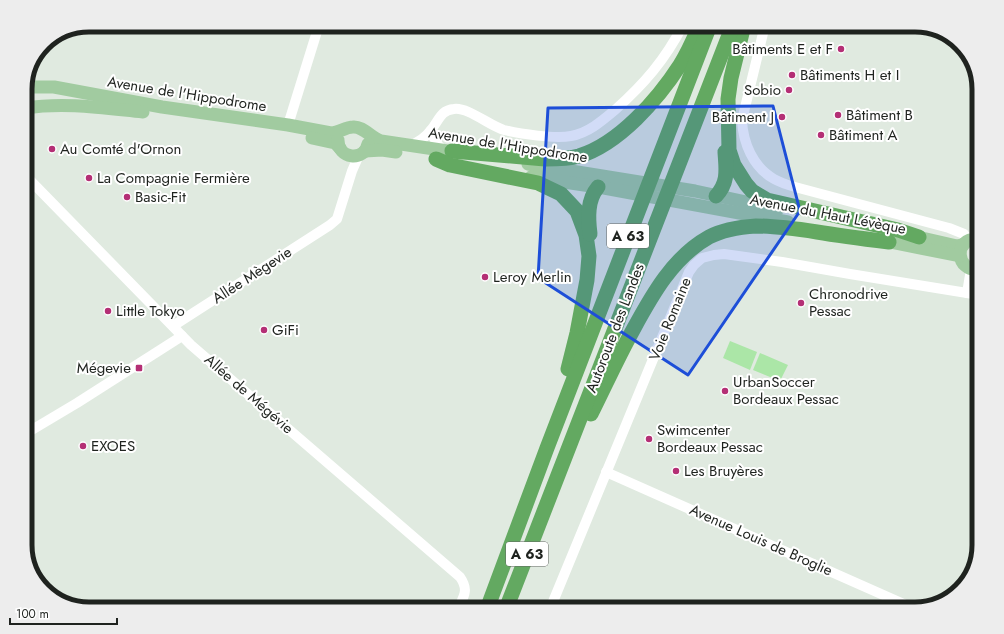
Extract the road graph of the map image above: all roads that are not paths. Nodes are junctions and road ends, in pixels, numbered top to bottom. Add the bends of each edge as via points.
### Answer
1 (317, 32) edge
2 (679, 32) edge
3 (697, 32) edge
4 (707, 32) edge
5 (730, 32) edge
6 (742, 32) edge
7 (763, 32) edge
8 (32, 87) edge
9 (727, 105) junction
10 (32, 107) edge
11 (288, 125) junction
12 (344, 130) junction
13 (431, 130) junction
14 (365, 133) junction
15 (409, 146) junction
16 (342, 151) junction
17 (362, 153) junction
18 (444, 154) junction
19 (32, 182) edge
20 (623, 186) junction
21 (601, 188) junction
22 (713, 195) junction
23 (692, 197) junction
24 (330, 225) junction
25 (919, 238) junction
26 (889, 242) junction
27 (967, 245) edge
28 (590, 256) junction
29 (972, 268) edge
30 (972, 278) edge
31 (967, 293) junction
32 (972, 294) edge
33 (173, 326) junction
34 (182, 336) junction
35 (32, 430) edge
36 (547, 448) junction
37 (606, 472) junction
38 (548, 499) junction
39 (461, 602) edge
40 (490, 602) edge
41 (509, 602) edge
42 (553, 602) edge
43 (899, 602) edge

1 - 11 street
2 - 13 street via 647,80 601,122 583,133 561,137 507,130 455,108 438,117
3 - 18 highway via 681,64 662,90 631,124 601,147 579,156 559,159
4 - 36 highway, Autoroute des Landes / A 63
5 - 38 highway, Autoroute des Landes / A 63
6 - 9 highway via 730,78
7 - 27 street via 742,120 746,143 757,164 774,179 795,187 962,232 966,236
8 - 11 main road, Avenue de l'Hippodrome via 54,87 162,107
9 - 22 highway via 724,139 725,182 723,188
9 - 25 highway via 729,150 739,175 752,191 767,200 898,230
10 - 16 main road, Avenue de l'Hippodrome via 58,104 160,114 326,141 335,144
11 - 12 main road, Avenue de l'Hippodrome via 331,133
12 - 14 main road via 355,127
12 - 16 main road via 338,139
13 - 15 street
13 - 18 street
14 - 15 main road, Avenue de l'Hippodrome via 381,141
14 - 17 main road via 368,142
15 - 18 main road, Avenue de l'Hippodrome
16 - 17 main road via 353,157
16 - 24 street via 347,160 347,168
17 - 18 main road, Avenue de l'Hippodrome via 382,150
17 - 24 street, Allée Mègevie via 352,170 339,214
18 - 20 main road, Avenue de l'Hippodrome
18 - 21 main road, Avenue de l'Hippodrome
18 - 28 highway via 450,165 538,183 561,194 577,211
19 - 33 street, Allée de Mégévie
20 - 21 main road via 610,181 602,184
20 - 23 main road
21 - 28 highway via 592,196 590,203
22 - 23 main road via 710,201 705,202
22 - 25 main road, Avenue du Haut Lévèque
23 - 26 main road, Avenue du Haut Lévèque
24 - 33 street, Allée Mègevie
25 - 27 main road, Avenue du Haut Lévèque via 957,246
26 - 27 main road, Avenue du Haut Lévèque
26 - 38 highway via 782,227 757,226 719,232 695,246 666,275 650,299
27 - 29 main road via 964,264
28 - 36 highway via 578,333 548,433
30 - 31 street
31 - 32 street, Voie Romaine
31 - 37 street, Voie Romaine via 724,254 702,258 689,272
33 - 34 street, Allée de Mégévie
34 - 35 street
34 - 39 street, Allée de Mégévie via 456,573 466,591
36 - 40 highway, Autoroute des Landes / A 63
37 - 42 street, Voie Romaine
37 - 43 street, Avenue Louis de Broglie
38 - 41 highway, Autoroute des Landes / A 63

